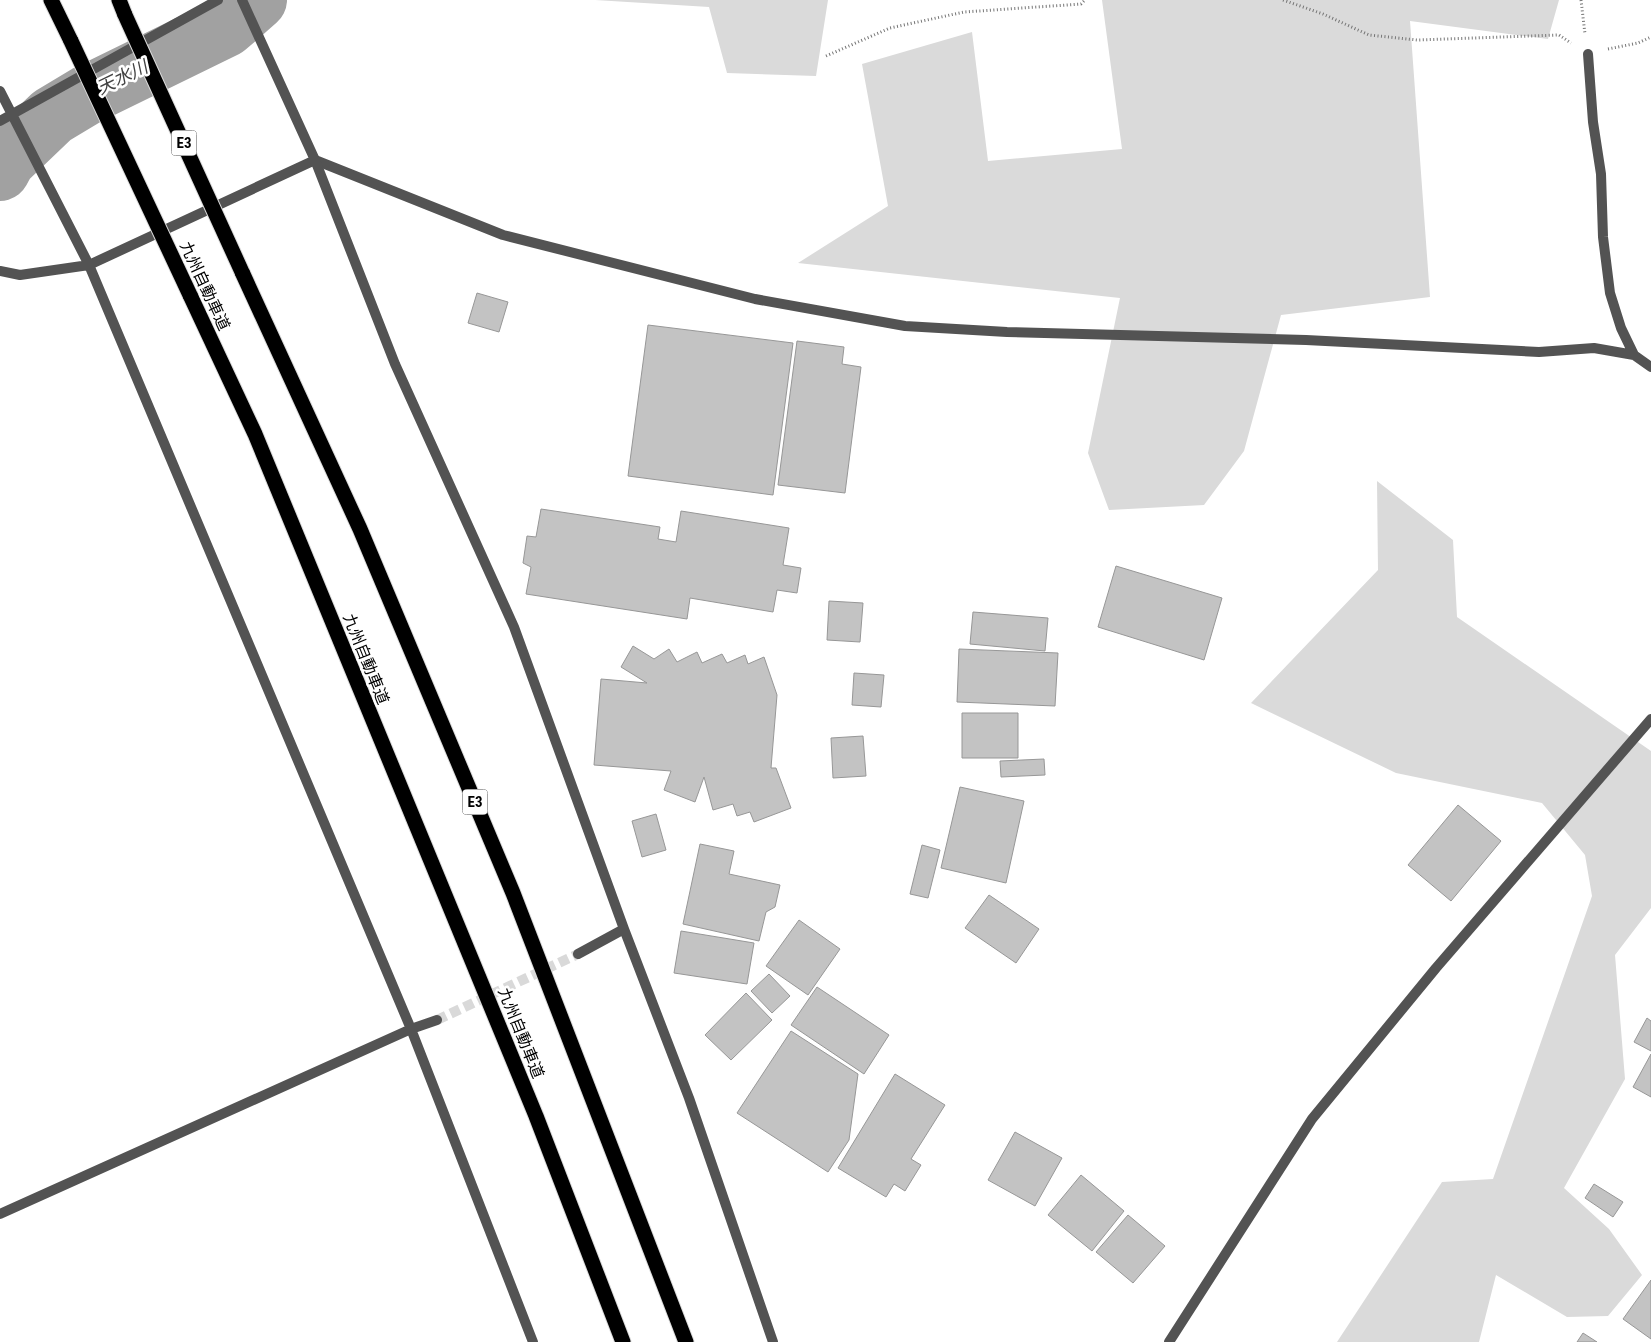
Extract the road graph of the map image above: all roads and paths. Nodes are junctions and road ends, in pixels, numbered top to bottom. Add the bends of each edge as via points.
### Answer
1 (51, 0) edge
2 (118, 0) edge
3 (218, 0) edge
4 (242, 0) edge
5 (1085, 0) edge
6 (1283, 0) edge
7 (1581, 0) edge
8 (1651, 37) edge
9 (1588, 54) junction
10 (826, 56) dead end
11 (0, 91) edge
12 (13, 114) junction
13 (0, 121) edge
14 (315, 160) junction
15 (89, 265) junction
16 (0, 271) edge
17 (1634, 355) junction
18 (1651, 367) edge
19 (1651, 719) edge
20 (624, 929) junction
21 (578, 954) tunnel mouth
22 (437, 1020) tunnel mouth
23 (411, 1029) junction
24 (0, 1214) edge
25 (533, 1342) edge
26 (623, 1342) edge
27 (686, 1342) edge
28 (773, 1342) edge
29 (1169, 1342) edge

1 - 26 highway, 九州自動車道, bridge via 254,434 536,1116
2 - 27 highway, E3, bridge via 360,529 513,893
3 - 12 street
4 - 14 street
5 - 10 path via 1081,4 964,12 890,28
6 - 9 path via 1369,35 1417,40 1559,35
7 - 9 path
8 - 9 path
9 - 17 street via 1610,293
11 - 12 street
12 - 13 street
12 - 15 street
14 - 15 street
14 - 17 street via 503,235 755,299 905,326 1539,352 1594,348
14 - 20 street via 394,364 514,626
15 - 16 street via 20,275
15 - 23 street
17 - 18 street
19 - 29 street via 1436,968 1312,1118
20 - 21 street
20 - 28 street via 689,1098
22 - 23 street
23 - 24 street
23 - 25 street

